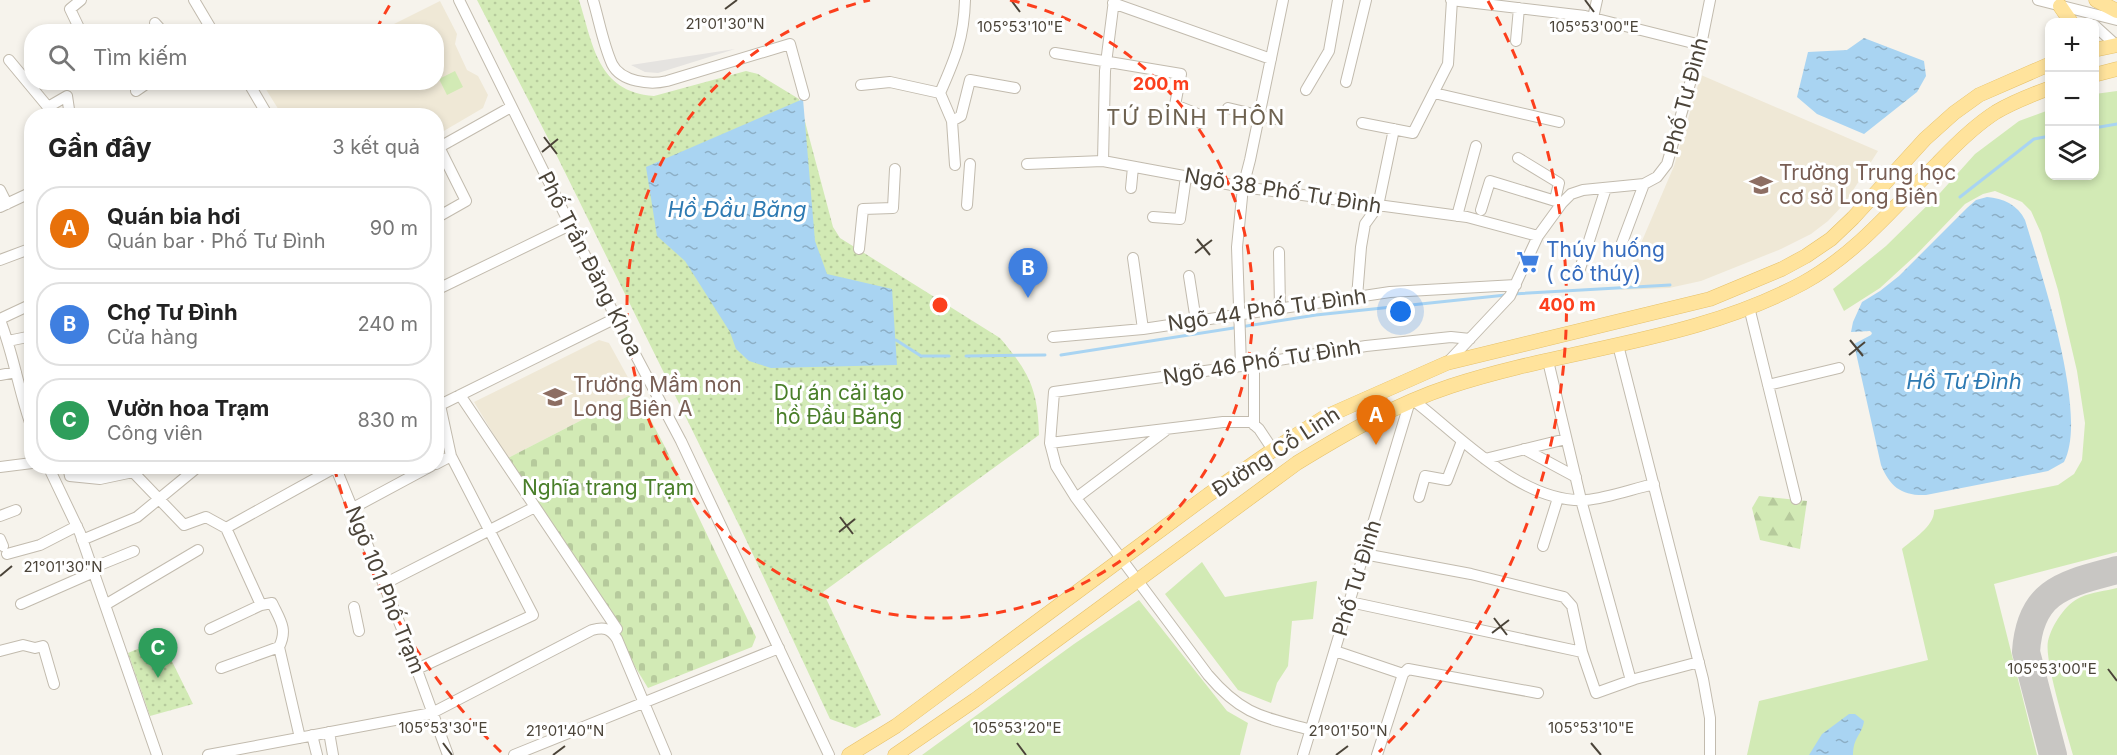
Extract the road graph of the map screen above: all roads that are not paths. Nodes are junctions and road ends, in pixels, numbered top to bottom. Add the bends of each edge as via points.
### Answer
1 (81, 0) edge
2 (194, 0) edge
3 (459, 0) edge
4 (592, 0) edge
5 (965, 0) edge
6 (1283, 0) edge
7 (1338, 0) edge
8 (1366, 0) edge
9 (1452, 0) edge
10 (1596, 0) edge
11 (1710, 0) edge
12 (2038, 0) edge
13 (2096, 0) edge
14 (1113, 1) edge
15 (1542, 5) edge
16 (2060, 6) joint
17 (1519, 8) junction
18 (2117, 11) edge
19 (2075, 16) edge
20 (1593, 18) junction
21 (2117, 20) edge
22 (77, 24) edge
23 (208, 24) edge
24 (2099, 29) edge
25 (1516, 41) dead end
26 (1701, 45) junction
27 (2116, 45) edge
28 (2099, 49) edge
29 (1055, 54) dead end
30 (1271, 59) junction
31 (9, 60) dead end
32 (1106, 61) junction
33 (2045, 66) edge
34 (2117, 69) edge
35 (2099, 74) edge
36 (24, 78) edge
37 (1346, 82) dead end
38 (861, 85) dead end
39 (1015, 88) dead end
40 (34, 90) edge
41 (253, 90) edge
42 (1306, 90) dead end
43 (2045, 90) edge
44 (940, 93) junction
45 (1434, 93) junction
46 (804, 95) dead end
47 (512, 107) junction
48 (69, 108) edge
49 (263, 108) edge
50 (1228, 108) dead end
51 (1259, 116) junction
52 (1274, 119) dead end
53 (952, 122) junction
54 (1559, 122) dead end
55 (1200, 123) dead end
56 (1362, 123) dead end
57 (1394, 129) junction
58 (444, 145) edge
59 (1476, 146) dead end
60 (1518, 158) dead end
61 (444, 159) edge
62 (1103, 161) junction
63 (970, 164) dead end
64 (1027, 164) dead end
65 (955, 165) dead end
66 (1133, 167) junction
67 (895, 170) dead end
68 (1186, 177) junction
69 (1644, 184) junction
70 (1242, 187) junction
71 (1131, 188) dead end
72 (1606, 188) junction
73 (0, 190) edge
74 (24, 196) edge
75 (1558, 201) junction
76 (967, 205) dead end
77 (3, 206) edge
78 (1378, 206) junction
79 (1481, 210) dead end
80 (444, 213) edge
81 (1457, 216) junction
82 (1153, 217) dead end
83 (570, 225) junction
84 (1538, 236) junction
85 (1620, 248) dead end
86 (859, 249) dead end
87 (24, 251) edge
88 (1279, 252) dead end
89 (1133, 258) dead end
90 (0, 260) edge
91 (1578, 275) dead end
92 (1189, 276) dead end
93 (444, 286) edge
94 (1514, 289) junction
95 (1357, 297) junction
96 (1682, 306) junction
97 (1749, 307) junction
98 (24, 308) edge
99 (1280, 309) junction
100 (1239, 317) junction
101 (615, 318) junction
102 (0, 320) edge
103 (1196, 321) junction
104 (1143, 328) junction
105 (1688, 328) junction
106 (1053, 337) dead end
107 (24, 338) edge
108 (1470, 339) junction
109 (8, 341) junction
110 (1618, 345) junction
111 (1548, 361) junction
112 (1447, 363) junction
113 (1254, 364) junction
114 (1241, 366) junction
115 (1839, 368) dead end
116 (16, 372) junction
117 (0, 375) edge
118 (1767, 386) junction
119 (460, 395) junction
120 (24, 397) edge
121 (1412, 401) junction
122 (444, 402) edge
123 (1254, 425) junction
124 (444, 428) edge
125 (1166, 430) junction
126 (1566, 439) junction
127 (1462, 441) junction
128 (1050, 443) junction
129 (1524, 449) junction
130 (1273, 450) junction
131 (451, 456) junction
132 (1485, 459) junction
133 (444, 460) edge
134 (24, 464) edge
135 (0, 467) edge
136 (52, 474) edge
137 (70, 474) edge
138 (124, 474) edge
139 (135, 474) edge
140 (189, 474) edge
141 (324, 474) edge
142 (340, 474) edge
143 (416, 474) edge
144 (1576, 477) junction
145 (1654, 484) junction
146 (1419, 497) dead end
147 (159, 498) junction
148 (1076, 498) junction
149 (1558, 498) junction
150 (1796, 499) dead end
151 (1581, 500) junction
152 (535, 507) junction
153 (353, 508) junction
154 (16, 510) dead end
155 (0, 516) edge
156 (77, 526) junction
157 (226, 528) junction
158 (490, 531) junction
159 (82, 540) junction
160 (3, 546) edge
161 (1544, 546) dead end
162 (198, 550) dead end
163 (134, 551) dead end
164 (1364, 554) junction
165 (1121, 560) junction
166 (93, 570) junction
167 (1136, 581) junction
168 (384, 585) junction
169 (1350, 602) junction
170 (21, 603) dead end
171 (105, 605) junction
172 (261, 605) junction
173 (354, 607) dead end
174 (617, 628) dead end
175 (210, 630) dead end
176 (359, 631) dead end
177 (279, 647) junction
178 (779, 648) junction
179 (0, 651) edge
180 (1335, 651) junction
181 (1582, 652) junction
182 (1699, 662) junction
183 (221, 668) dead end
184 (417, 669) junction
185 (1403, 674) junction
186 (1635, 679) junction
187 (54, 684) dead end
188 (1538, 693) dead end
189 (644, 702) junction
190 (432, 713) junction
191 (1311, 730) junction
192 (329, 732) junction
193 (312, 735) junction
194 (300, 738) junction
195 (870, 750) edge
196 (157, 755) edge
197 (208, 755) edge
198 (317, 755) edge
199 (333, 755) edge
200 (448, 755) edge
201 (514, 755) edge
202 (666, 755) edge
203 (829, 755) edge
204 (849, 755) edge
205 (895, 755) edge
206 (1304, 755) edge
207 (1377, 755) edge
208 (1710, 755) edge

1 - 22 street via 70,9
2 - 23 street
3 - 47 street, Phố Trần Đăng Khoa
4 - 46 street via 612,63 636,81 667,81 790,44
5 - 44 street via 964,27
6 - 30 street
7 - 42 street via 1329,51
8 - 37 street
9 - 17 street
9 - 45 street via 1448,64
10 - 20 street
11 - 26 street, Phố Tư Đình
12 - 16 street
13 - 18 main road
14 - 30 street
14 - 32 street
15 - 17 street
15 - 20 street
16 - 19 main road
17 - 25 street
19 - 21 street
20 - 26 street
24 - 27 street
26 - 69 street, Phố Tư Đình via 1667,164 1657,177
27 - 28 main road
29 - 32 street
30 - 51 street
31 - 36 street
32 - 55 street via 1181,74 1175,105 1200,115
32 - 62 street
33 - 96 main road, Đường Cổ Linh via 1979,95 1954,113 1853,218 1806,256 1710,299
34 - 35 main road
38 - 44 street via 890,82
39 - 53 street via 970,80 961,116
40 - 48 street via 48,106 67,96
41 - 49 street
43 - 97 main road, Đường Cổ Linh via 1995,112 1975,128 1848,254 1802,283
44 - 53 street
45 - 54 street
45 - 57 street via 1413,133
47 - 58 street
47 - 83 street, Phố Trần Đăng Khoa
50 - 51 street
51 - 52 street
51 - 70 street
53 - 65 street
56 - 57 street
57 - 78 street
59 - 81 street
60 - 75 street via 1559,183
61 - 80 street via 466,201
62 - 64 street, Ngõ 38 Phố Tư Đình
62 - 66 street, Ngõ 38 Phố Tư Đình
63 - 76 street
66 - 68 street, Ngõ 38 Phố Tư Đình
66 - 71 street
67 - 86 street via 893,208 863,208
68 - 70 street, Ngõ 38 Phố Tư Đình
68 - 82 street via 1179,219
69 - 72 street
69 - 85 street
70 - 78 street, Ngõ 38 Phố Tư Đình
70 - 100 street via 1237,247
72 - 75 street via 1577,192
72 - 91 street
73 - 77 street
74 - 77 street
75 - 79 street via 1490,181
75 - 84 street
78 - 81 street, Ngõ 38 Phố Tư Đình
78 - 95 street via 1365,224
81 - 84 street, Ngõ 38 Phố Tư Đình
83 - 93 street
83 - 101 street, Phố Trần Đăng Khoa
84 - 94 street
87 - 90 street
88 - 99 street
89 - 104 street
92 - 103 street
94 - 95 street, Ngõ 44 Phố Tư Đình via 1390,292
94 - 108 street
95 - 99 street, Ngõ 44 Phố Tư Đình
96 - 105 main road
96 - 112 main road, Đường Cổ Linh
97 - 105 main road, Đường Cổ Linh
97 - 118 street
98 - 102 street
99 - 100 street, Ngõ 44 Phố Tư Đình
100 - 103 street, Ngõ 44 Phố Tư Đình
100 - 114 street
101 - 119 street
101 - 178 street, Phố Trần Đăng Khoa via 681,441
102 - 109 street
103 - 104 street, Ngõ 44 Phố Tư Đình
104 - 106 street, Ngõ 44 Phố Tư Đình
105 - 110 main road, Đường Cổ Linh
107 - 109 street
108 - 112 street
108 - 113 street, Ngõ 46 Phố Tư Đình via 1451,337 1366,346
109 - 116 street
110 - 111 main road, Đường Cổ Linh
110 - 145 street
111 - 121 main road, Đường Cổ Linh via 1451,386
111 - 126 street
112 - 130 main road, Đường Cổ Linh via 1325,417
113 - 114 street, Ngõ 46 Phố Tư Đình
113 - 123 street
114 - 128 street, Ngõ 46 Phố Tư Đình via 1053,392
115 - 118 street
116 - 117 street
116 - 120 street
118 - 150 street
119 - 122 street
119 - 152 street
121 - 127 street
121 - 164 street, Phố Tư Đình
121 - 167 main road, Đường Cổ Linh via 1347,432 1297,463
123 - 125 street via 1223,422
123 - 130 street
124 - 131 street
125 - 128 street
125 - 148 street
126 - 129 street
126 - 144 street
127 - 132 street
127 - 146 street via 1447,480 1425,476
128 - 148 street via 1056,466
129 - 132 street
129 - 144 street
130 - 165 main road, Đường Cổ Linh
131 - 133 street
131 - 158 street
132 - 149 street via 1509,476
134 - 135 street
136 - 156 street
137 - 138 street via 100,479
139 - 147 street
140 - 147 street
141 - 157 street
142 - 153 street, Ngõ 101 Phố Trạm
143 - 153 street
144 - 151 street
145 - 151 street
145 - 182 street
147 - 157 street via 184,525 206,517
147 - 159 street via 137,517
148 - 165 street
149 - 151 street
149 - 161 street
151 - 186 street via 1630,677
152 - 158 street
152 - 174 street
153 - 168 street, Ngõ 101 Phố Trạm
154 - 155 street
156 - 159 street
156 - 160 street via 40,545
157 - 172 street
158 - 168 street
158 - 184 street via 533,615
159 - 166 street
162 - 171 street
163 - 166 street
164 - 169 street, Phố Tư Đình
164 - 181 street via 1556,594 1569,601
165 - 167 street
165 - 195 main road, Đường Cổ Linh
166 - 170 street
166 - 171 street
167 - 191 street via 1229,698 1254,714
167 - 205 main road, Đường Cổ Linh
168 - 184 street, Ngõ 101 Phố Trạm
169 - 180 street, Phố Tư Đình
169 - 181 street
171 - 196 street
172 - 175 street
172 - 177 street via 272,603 282,622 284,636
173 - 176 street
177 - 183 street
177 - 194 street
178 - 189 street
178 - 203 street, Phố Trần Đăng Khoa
179 - 187 street via 43,645
180 - 185 street
180 - 191 street, Phố Tư Đình
181 - 186 street via 1596,693
182 - 186 street
182 - 208 street via 1710,718
184 - 190 street, Ngõ 101 Phố Trạm
185 - 188 street via 1408,669
185 - 207 street
189 - 190 street via 617,639 608,629 601,628
189 - 201 street
189 - 202 street
190 - 192 street
190 - 200 street, Ngõ 101 Phố Trạm
191 - 206 street, Phố Tư Đình
192 - 193 street
192 - 199 street
193 - 194 street
193 - 198 street
194 - 197 street
195 - 204 main road, Đường Cổ Linh

